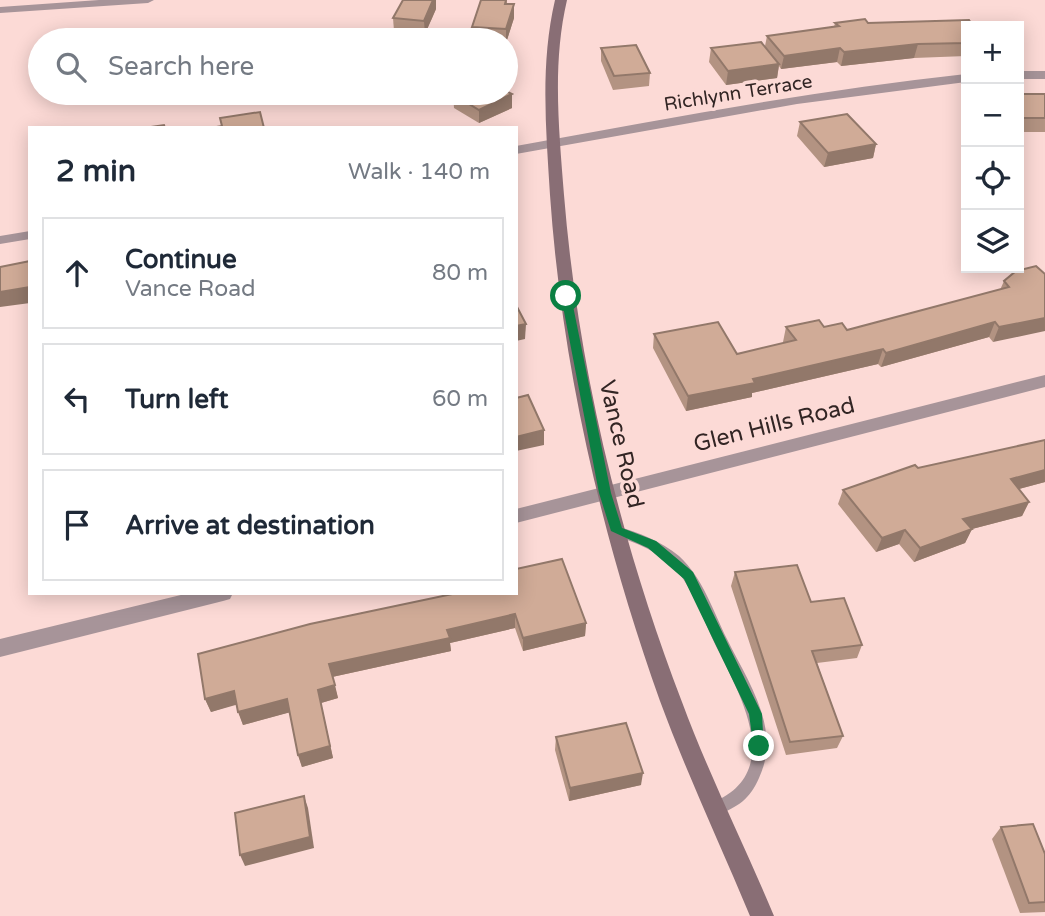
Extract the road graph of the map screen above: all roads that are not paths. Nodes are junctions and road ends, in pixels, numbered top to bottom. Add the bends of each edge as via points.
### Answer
1 (148, 0) edge
2 (561, 0) edge
3 (0, 10) edge
4 (1024, 75) edge
5 (1045, 75) edge
6 (961, 79) edge
7 (554, 143) junction
8 (518, 150) edge
9 (28, 235) edge
10 (0, 240) edge
11 (1045, 381) edge
12 (605, 493) junction
13 (518, 515) edge
14 (617, 531) junction
15 (215, 595) edge
16 (0, 648) edge
17 (716, 808) junction
18 (762, 916) edge

1 - 3 street
2 - 7 street, Vance Road via 552,45
4 - 5 street
6 - 7 street, Richlynn Terrace via 733,111
7 - 8 street, Richlynn Terrace
7 - 12 street, Vance Road via 566,296
9 - 10 street
11 - 12 street, Glen Hills Road
12 - 13 street, Glen Hills Road
12 - 14 street, Vance Road
14 - 17 street, Vance Road via 671,701
14 - 17 lane via 652,545 688,575 755,714 759,746 750,783 741,798
15 - 16 street
17 - 18 street, Vance Road

